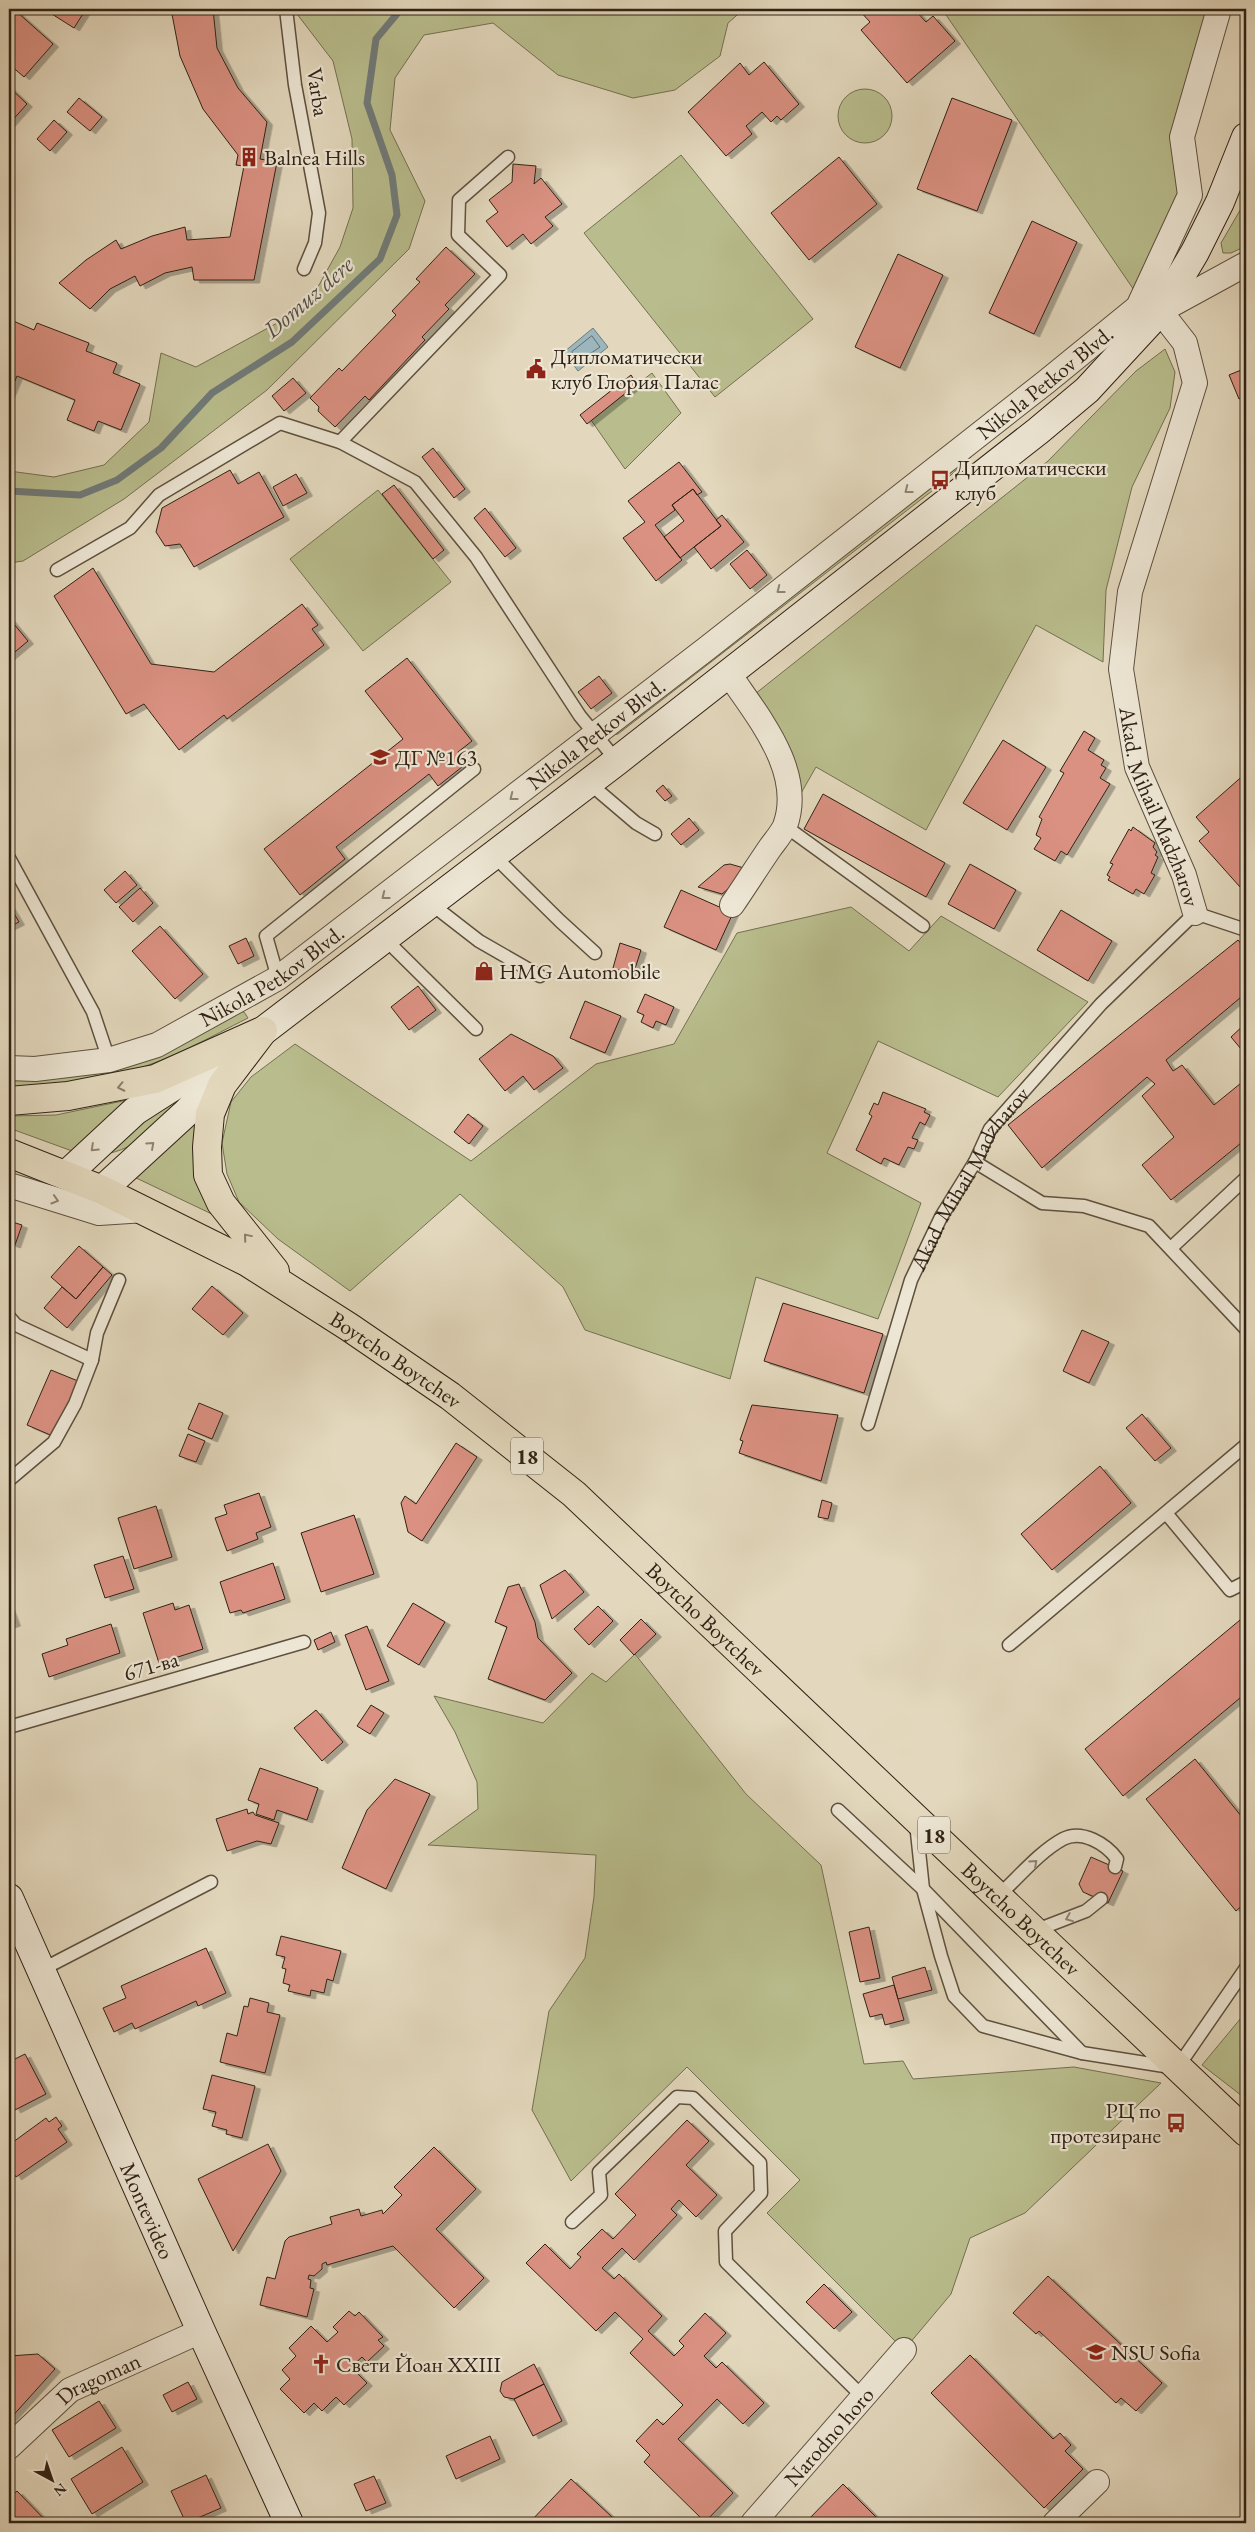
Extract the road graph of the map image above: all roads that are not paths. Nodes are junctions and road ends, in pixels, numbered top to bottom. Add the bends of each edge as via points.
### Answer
1 (286, 9) edge
2 (1219, 9) edge
3 (1246, 138) edge
4 (508, 157) dead end
5 (1246, 264) edge
6 (304, 269) dead end
7 (1149, 309) junction
8 (340, 442) junction
9 (57, 570) dead end
10 (729, 674) junction
11 (595, 734) junction
12 (617, 761) junction
13 (474, 769) dead end
14 (589, 783) junction
15 (785, 826) junction
16 (655, 834) dead end
17 (493, 855) junction
18 (9, 858) edge
19 (430, 903) junction
20 (732, 905) dead end
21 (1195, 913) junction
22 (923, 926) dead end
23 (1246, 930) edge
24 (384, 938) junction
25 (595, 953) dead end
26 (540, 976) dead end
27 (278, 978) junction
28 (476, 1029) dead end
29 (263, 1031) junction
30 (109, 1060) junction
31 (9, 1068) edge
32 (9, 1101) edge
33 (9, 1153) edge
34 (975, 1162) junction
35 (66, 1175) junction
36 (1246, 1178) edge
37 (9, 1185) edge
38 (102, 1190) junction
39 (144, 1210) junction
40 (1171, 1248) junction
41 (119, 1280) dead end
42 (289, 1288) junction
43 (9, 1317) edge
44 (1246, 1329) edge
45 (92, 1360) junction
46 (868, 1424) dead end
47 (1246, 1445) edge
48 (9, 1480) edge
49 (1166, 1513) junction
50 (1246, 1582) edge
51 (304, 1642) dead end
52 (1009, 1645) dead end
53 (9, 1727) edge
54 (838, 1810) dead end
55 (915, 1817) junction
56 (1115, 1867) dead end
57 (211, 1882) dead end
58 (923, 1889) junction
59 (998, 1896) junction
60 (9, 1898) edge
61 (1100, 1900) dead end
62 (1034, 1931) junction
63 (1246, 1968) edge
64 (41, 1970) junction
65 (1082, 2053) junction
66 (1177, 2068) junction
67 (1246, 2132) edge
68 (572, 2222) dead end
69 (201, 2331) junction
70 (904, 2350) dead end
71 (862, 2396) junction
72 (9, 2448) edge
73 (1097, 2482) dead end
74 (290, 2523) edge
75 (753, 2523) edge
76 (1055, 2523) edge

1 - 6 lane, Varba via 295,85 319,213 315,243
2 - 7 street via 1182,137 1190,195
3 - 7 street, Nikola Petkov Blvd. via 1195,252
4 - 8 lane via 460,200 458,235 500,275
5 - 7 street
7 - 10 street, Nikola Petkov Blvd. via 1087,390
7 -> 11 street, Nikola Petkov Blvd. via 1046,382
7 - 21 street, Akad. Mihail Madzharov via 1184,343 1195,383 1130,592 1121,669 1137,767 1184,875
8 - 9 lane via 280,423 159,496 130,528
8 - 11 lane via 415,482 476,557
10 - 12 street, Nikola Petkov Blvd.
10 - 15 street via 769,735 782,762 789,803
11 - 12 lane
11 -> 27 street, Nikola Petkov Blvd.
12 - 14 street, Nikola Petkov Blvd.
13 - 27 lane via 266,936
14 - 16 lane via 636,823
14 - 17 street, Nikola Petkov Blvd.
15 - 20 street
15 - 22 lane
17 - 19 street, Nikola Petkov Blvd.
17 - 25 lane
18 - 30 lane via 93,1012
19 - 24 street, Nikola Petkov Blvd.
19 - 26 lane via 479,941
21 - 23 lane
21 - 34 lane, Akad. Mihail Madzharov via 1101,1004 990,1129
24 - 28 lane
24 - 29 street, Nikola Petkov Blvd.
27 - 30 street, Nikola Petkov Blvd. via 157,1045
29 -> 32 highway via 155,1080 68,1096
29 -> 35 street, Nikola Petkov Blvd. via 135,1111
38 -> 29 street, Nikola Petkov Blvd. via 187,1112
42 -> 29 highway via 238,1227 221,1203 208,1175 210,1114 222,1085
30 - 31 street, Nikola Petkov Blvd.
33 - 35 highway, 18
34 - 40 lane via 1042,1204 1084,1206 1149,1226
34 - 46 lane, Akad. Mihail Madzharov via 941,1216 912,1280
35 - 38 highway, 18
36 - 40 lane
37 -> 39 street via 99,1213
38 - 39 highway, Boytcho Boytchev / 18
39 - 42 highway, Boytcho Boytchev / 18 via 247,1262
40 - 44 lane
41 - 45 lane via 96,1333
42 - 55 highway, Boytcho Boytchev / 18 via 450,1396 574,1494
43 - 45 lane via 16,1325
45 - 48 lane via 75,1404 54,1442
47 - 49 lane
49 - 50 lane via 1230,1590
49 - 52 lane
51 - 53 lane, 671-ва
54 - 58 lane
55 - 58 lane
55 - 59 highway, Boytcho Boytchev / 18
59 -> 56 lane via 1064,1838 1089,1837 1110,1850 1117,1859
57 - 64 lane
58 - 65 lane
58 - 65 lane via 954,1996 983,2026
59 - 62 highway, Boytcho Boytchev / 18
60 - 64 street, Montevideo
61 -> 62 lane via 1086,1911
62 - 66 highway, Boytcho Boytchev / 18
63 - 66 lane
64 - 69 street, Montevideo
65 - 66 lane
66 - 67 highway, Boytcho Boytchev / 18
68 - 71 lane via 601,2195 599,2172 677,2097 693,2098 760,2163 761,2193 725,2231 726,2262
69 - 72 street, Dragoman via 70,2390
69 - 74 street, Montevideo
70 - 71 street, Narodno horo
71 - 75 street, Narodno horo
73 - 76 street

